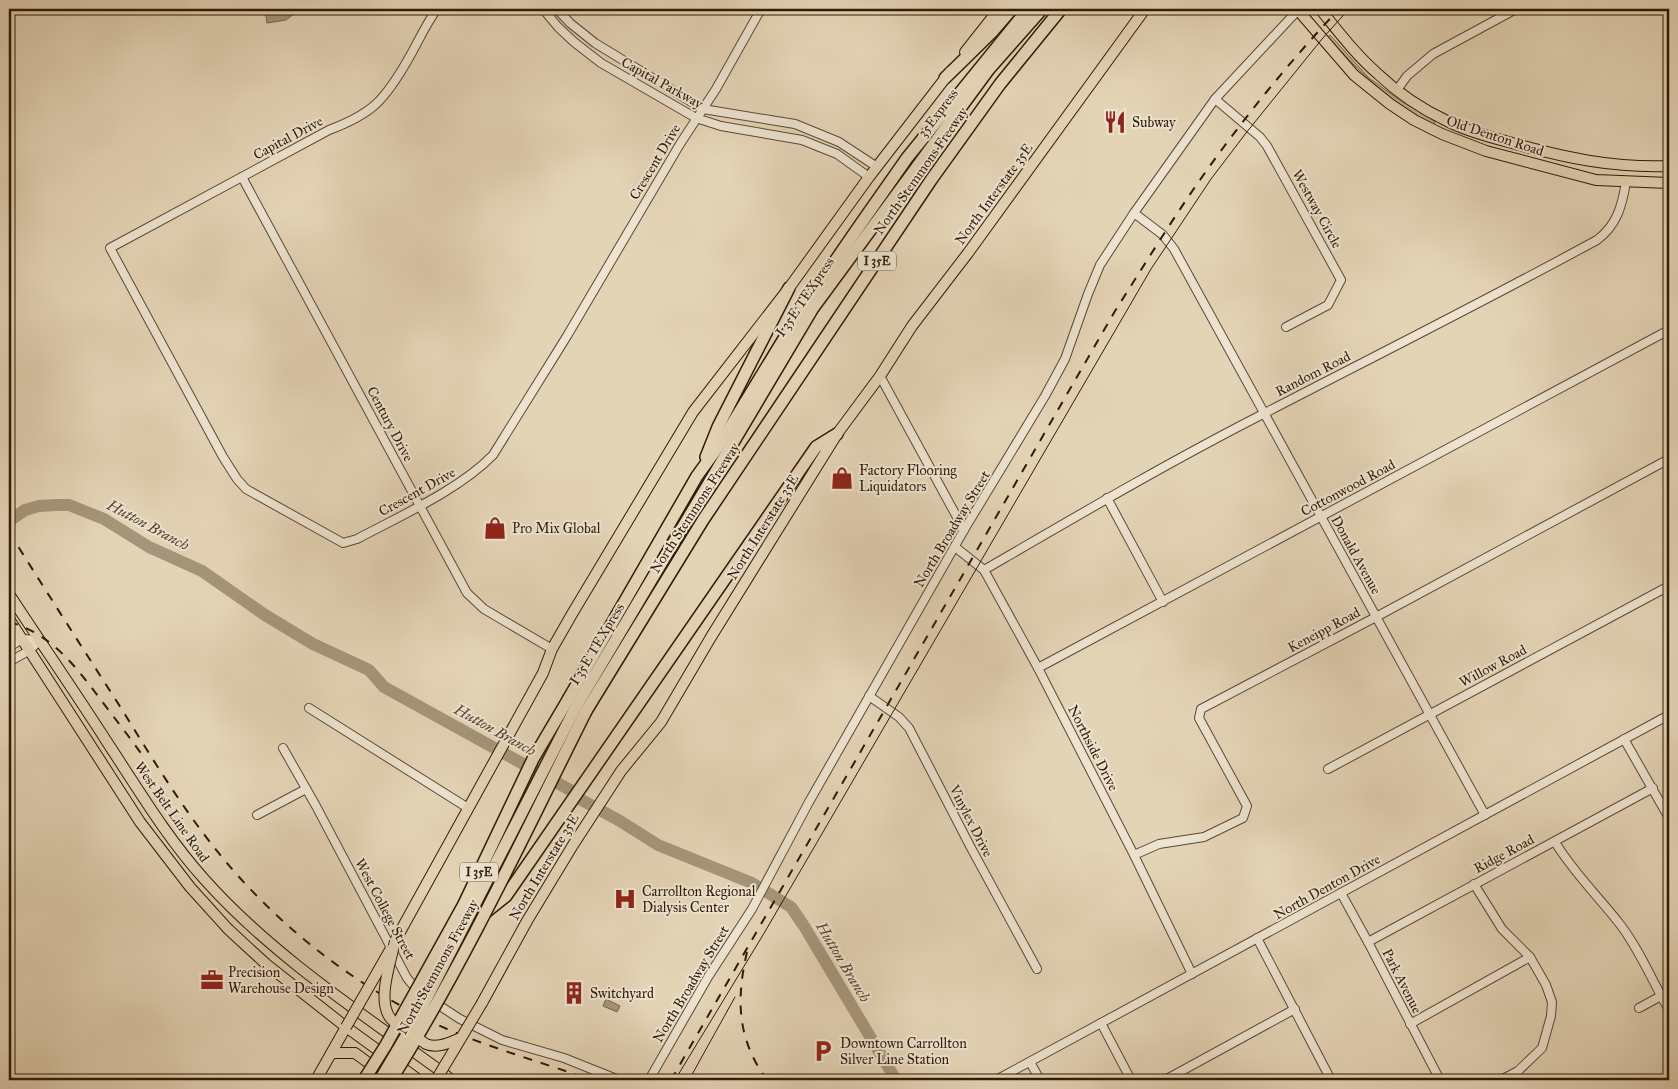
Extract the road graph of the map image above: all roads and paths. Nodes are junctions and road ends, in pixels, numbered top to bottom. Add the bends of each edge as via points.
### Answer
1 (437, 9) edge
2 (543, 9) edge
3 (557, 9) edge
4 (761, 9) edge
5 (999, 9) edge
6 (1012, 9) edge
7 (1028, 9) edge
8 (1042, 9) edge
9 (1061, 9) edge
10 (1145, 9) edge
11 (1298, 9) edge
12 (1320, 9) edge
13 (1516, 9) edge
14 (945, 78) junction
15 (1397, 90) junction
16 (1215, 99) junction
17 (703, 109) junction
18 (696, 118) junction
19 (1448, 122) junction
20 (1442, 134) junction
21 (1669, 166) edge
22 (877, 167) junction
23 (242, 177) junction
24 (869, 178) junction
25 (1626, 182) junction
26 (1669, 183) edge
27 (1134, 213) junction
28 (864, 238) joint
29 (110, 248) joint
30 (789, 288) junction
31 (1286, 327) dead end
32 (1669, 330) edge
33 (880, 376) junction
34 (1263, 413) junction
35 (837, 434) junction
36 (1669, 459) edge
37 (698, 476) junction
38 (1107, 498) junction
39 (420, 505) junction
40 (1321, 517) junction
41 (964, 530) junction
42 (954, 547) junction
43 (984, 570) junction
44 (1669, 586) edge
45 (9, 594) edge
46 (1163, 602) junction
47 (1376, 617) junction
48 (9, 618) edge
49 (22, 639) junction
50 (40, 640) junction
51 (9, 647) edge
52 (552, 649) junction
53 (30, 650) junction
54 (9, 662) edge
55 (1038, 668) junction
56 (869, 696) junction
57 (578, 704) junction
58 (309, 708) dead end
59 (1429, 714) junction
60 (1669, 715) edge
61 (1624, 739) junction
62 (282, 748) dead end
63 (1328, 769) dead end
64 (1653, 788) junction
65 (306, 789) junction
66 (468, 808) junction
67 (257, 815) dead end
68 (1485, 815) junction
69 (1669, 818) edge
70 (171, 840) junction
71 (1555, 842) junction
72 (160, 849) junction
73 (1134, 855) junction
74 (1474, 884) junction
75 (1340, 893) junction
76 (485, 912) junction
77 (1258, 938) junction
78 (395, 941) junction
79 (1368, 942) junction
80 (1530, 957) junction
81 (1037, 969) dead end
82 (1192, 974) junction
83 (1661, 996) junction
84 (1296, 1008) junction
85 (1639, 1008) dead end
86 (356, 1010) junction
87 (1669, 1010) edge
88 (1101, 1023) junction
89 (1410, 1024) junction
90 (346, 1027) junction
91 (461, 1038) junction
92 (332, 1053) junction
93 (1030, 1062) junction
94 (439, 1076) edge
95 (316, 1080) edge
96 (364, 1080) edge
97 (380, 1080) edge
98 (391, 1080) edge
99 (419, 1080) edge
100 (451, 1080) edge
101 (619, 1080) edge
102 (649, 1080) edge
103 (996, 1080) edge
104 (1040, 1080) edge
105 (1130, 1080) edge
106 (1165, 1080) edge
107 (1331, 1080) edge
108 (1440, 1080) edge
109 (1501, 1080) edge

1 - 23 street, Capital Drive via 395,80 376,104 354,119
2 - 18 street, Capital Parkway via 574,42 601,63
3 - 17 street, Capital Parkway via 595,43
4 - 17 street, Crescent Drive
5 - 14 main road
6 - 14 highway
7 - 37 highway, North Stemmons Freeway / I 35E via 907,158 865,217 802,309
8 - 28 highway, 35Express via 989,69
9 - 57 highway, North Stemmons Freeway / I 35E via 1000,84 920,197
10 - 33 main road, North Interstate 35E via 912,326
11 - 16 street, North Broadway Street
11 - 20 main road, Old Denton Road via 1354,75 1390,104
12 - 15 main road, Old Denton Road via 1360,57
13 - 15 street via 1433,54 1407,76
14 - 22 main road
15 - 19 main road, Old Denton Road
16 - 27 street, North Broadway Street
16 - 31 street, Westway Circle via 1267,146 1341,280 1328,305
17 - 18 street, Crescent Drive
17 - 22 street, Capital Parkway via 795,124 839,142
18 - 24 street, Capital Parkway via 720,126 802,140 837,154
18 - 39 street, Crescent Drive via 493,455 473,474
19 - 20 main road
19 - 21 main road, Old Denton Road via 1480,134 1599,164
20 - 25 main road, Old Denton Road via 1569,174
22 - 24 main road
23 - 29 street, Capital Drive
23 - 39 street, Century Drive
24 - 30 main road
25 - 26 main road, Old Denton Road
25 - 34 street, Random Road via 1620,213 1609,230 1597,240
27 - 34 street, Donald Avenue via 1163,235 1174,249
27 - 41 street, North Broadway Street via 1100,265 1052,383
28 - 57 highway, I 35E TEXpress via 812,308
29 - 39 street, Crescent Drive via 241,485 343,544
30 - 37 highway via 718,427
30 - 52 main road via 693,412
32 - 40 street, Cottonwood Road
33 - 35 main road, North Interstate 35E
33 - 41 street
34 - 38 street, Random Road
34 - 40 street, Donald Avenue
35 - 76 highway via 816,447 506,896
35 - 91 main road, North Interstate 35E, bridge via 661,722 614,780 584,828
36 - 47 street, Keneipp Road
37 - 57 highway, North Stemmons Freeway / I 35E
38 - 43 street, Random Road
38 - 46 street
39 - 52 street, Century Drive via 473,601
40 - 46 street, Cottonwood Road
40 - 47 street, Donald Avenue
41 - 42 street, North Broadway Street
42 - 43 street, Northside Drive
42 - 56 street, North Broadway Street
43 - 55 street, Northside Drive
44 - 59 street, Willow Road
45 - 50 main road, West Belt Line Road
46 - 55 street, Cottonwood Road
47 - 59 street, Donald Avenue
47 - 73 street, Keneipp Road via 1201,708 1199,718 1247,806 1243,818 1204,837 1159,844
48 - 49 main road
49 - 50 street
49 - 51 street
49 - 53 main road
50 - 53 street
50 - 70 main road, West Belt Line Road
52 - 66 main road via 543,673
53 - 54 street
53 - 72 main road via 130,808
55 - 73 street, Northside Drive
56 - 81 street, Vinylex Drive via 909,728
56 - 102 street, North Broadway Street via 752,909
57 - 76 highway, North Stemmons Freeway / I 35E, bridge
57 - 96 highway, North Stemmons Freeway / I 35E, bridge via 533,759 463,906
57 - 97 highway, I 35E TEXpress, bridge via 416,1019
58 - 66 street
59 - 63 street, Willow Road
59 - 68 street, Donald Avenue
60 - 61 street, North Denton Drive
61 - 64 street
61 - 68 street, North Denton Drive
62 - 65 street, West College Street
64 - 69 street
64 - 71 street, Ridge Road
65 - 67 street
65 - 101 street, West College Street via 406,978 417,990 502,1040 564,1058
66 - 78 main road
68 - 75 street, North Denton Drive
70 - 72 main road
70 - 86 main road, West Belt Line Road via 226,903 266,941
71 - 74 street, Ridge Road
71 - 83 street via 1629,937
72 - 90 main road via 238,939
73 - 82 street, Northside Drive
74 - 79 street, Ridge Road
74 - 80 street via 1502,929
75 - 77 street, North Denton Drive
75 - 79 street, Park Avenue
76 - 98 highway, North Stemmons Freeway / I 35E, bridge
77 - 82 street, North Denton Drive
77 - 84 street
78 - 86 main road, bridge
78 - 91 main road, bridge via 384,999 390,1018 432,1047
79 - 89 street, Park Avenue
80 - 89 street
80 - 109 street via 1552,1002 1547,1036 1532,1060
82 - 88 street, North Denton Drive
83 - 85 street
83 - 87 street
84 - 106 street
84 - 107 street
86 - 90 main road, bridge
86 - 94 main road, West Belt Line Road, bridge
88 - 93 street, North Denton Drive
88 - 105 street
89 - 108 street, Park Avenue
90 - 92 main road
90 - 99 main road, bridge
91 - 94 main road, North Interstate 35E, bridge
92 - 95 main road
92 - 98 main road, bridge via 355,1053
93 - 103 street, North Denton Drive
93 - 104 street
94 - 100 main road, West Belt Line Road

